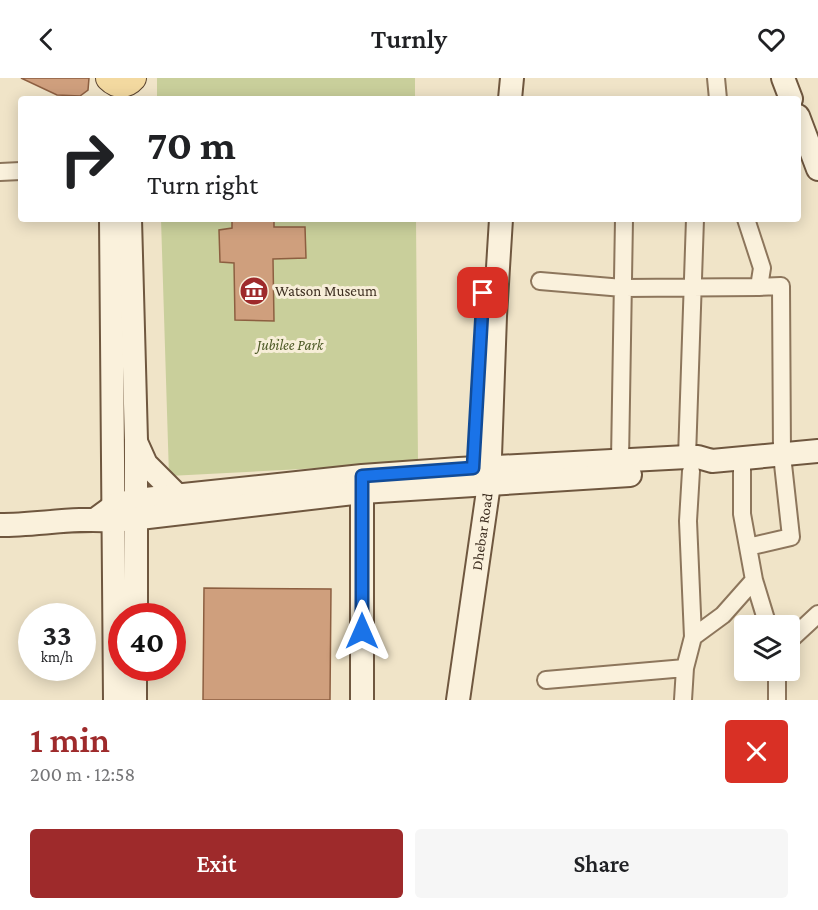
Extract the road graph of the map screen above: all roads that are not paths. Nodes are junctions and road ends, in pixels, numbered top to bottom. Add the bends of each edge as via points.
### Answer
1 (497, 78) edge
2 (512, 78) edge
3 (716, 78) edge
4 (783, 78) edge
5 (123, 82) edge
6 (111, 96) edge
7 (495, 96) edge
8 (510, 96) edge
9 (718, 96) edge
10 (790, 96) edge
11 (801, 124) edge
12 (818, 169) edge
13 (18, 171) edge
14 (0, 172) edge
15 (111, 222) edge
16 (130, 222) edge
17 (487, 222) edge
18 (501, 222) edge
19 (624, 222) edge
20 (695, 222) edge
21 (748, 222) edge
22 (540, 280) dead end
23 (759, 286) junction
24 (694, 287) junction
25 (623, 288) junction
26 (135, 440) junction
27 (818, 451) edge
28 (782, 455) junction
29 (742, 459) junction
30 (620, 460) junction
31 (689, 464) junction
32 (481, 476) junction
33 (362, 484) junction
34 (178, 496) junction
35 (119, 513) junction
36 (0, 525) edge
37 (748, 547) junction
38 (754, 580) junction
39 (134, 603) edge
40 (818, 614) edge
41 (765, 615) edge
42 (800, 630) edge
43 (693, 637) junction
44 (685, 668) junction
45 (546, 680) dead end
46 (135, 681) edge
47 (777, 681) edge
48 (115, 700) edge
49 (135, 700) edge
50 (362, 700) edge
51 (458, 700) edge
52 (683, 700) edge
53 (777, 700) edge

1 - 7 street
2 - 8 street
3 - 9 street
4 - 10 street
5 - 6 street
11 - 12 street
13 - 14 street
15 - 35 street
16 - 26 street
17 - 32 street, Dhebar Road
18 - 32 street, Dhebar Road
19 - 25 street
20 - 24 street
21 - 23 street via 762,268
22 - 25 street
23 - 24 street
23 - 28 street via 781,286
24 - 25 street
24 - 31 street
25 - 30 street
26 - 34 street via 147,464
26 - 35 street
27 - 28 street
28 - 29 street
28 - 37 street via 791,537
29 - 31 street via 712,461 699,471
29 - 37 street via 742,514
30 - 31 street
30 - 32 street
31 - 32 street
31 - 43 street
32 - 33 street
32 - 51 street, Dhebar Road
33 - 34 street
33 - 35 street
33 - 50 street
34 - 35 street
35 - 36 street
35 - 39 street
35 - 48 street
37 - 38 street
38 - 41 street
38 - 43 street via 723,615
40 - 42 street
43 - 44 street
44 - 45 street
44 - 52 street
46 - 49 street
47 - 53 street

